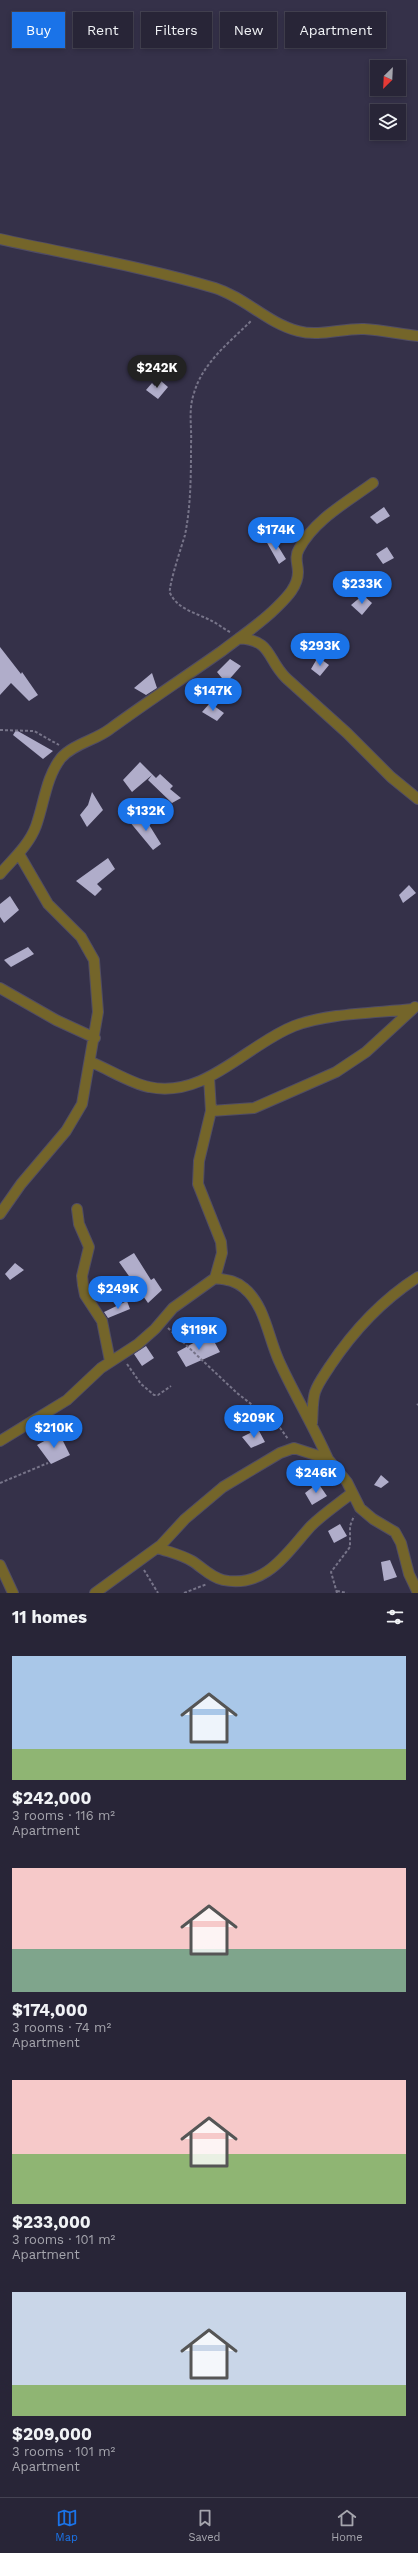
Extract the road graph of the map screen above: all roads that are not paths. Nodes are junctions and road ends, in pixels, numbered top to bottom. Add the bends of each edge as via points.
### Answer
1 (0, 238) edge
2 (418, 336) edge
3 (373, 483) dead end
4 (239, 638) junction
5 (418, 799) edge
6 (19, 854) junction
7 (0, 874) edge
8 (0, 988) edge
9 (416, 1007) edge
10 (95, 1038) junction
11 (91, 1062) junction
12 (209, 1078) junction
13 (211, 1111) junction
14 (77, 1209) dead end
15 (0, 1214) edge
16 (418, 1277) edge
17 (215, 1278) junction
18 (113, 1359) junction
19 (312, 1423) junction
20 (0, 1441) edge
21 (328, 1459) junction
22 (352, 1493) junction
23 (158, 1548) junction
24 (0, 1565) edge
25 (13, 1593) edge
26 (95, 1593) edge
27 (418, 1593) edge

1 - 2 street via 130,266 217,289 241,300 258,313 282,325 312,334 363,329
3 - 4 street via 322,520 296,555 298,573 291,592
4 - 5 street via 252,639 263,644 269,650 278,670 347,732 391,777
4 - 6 street via 110,729 62,758 47,788 36,826
6 - 7 street
6 - 10 street via 48,904 81,937 94,960 98,1012
8 - 10 street via 56,1020
9 - 12 street via 294,1026
9 - 13 street via 366,1052 336,1072 254,1108
10 - 11 street
11 - 12 street via 147,1087 164,1090
11 - 15 street via 82,1104 77,1115
12 - 13 street
13 - 17 street via 199,1161 198,1184 221,1242 222,1253
14 - 18 street via 79,1224 89,1247 82,1276 85,1294 102,1321
16 - 19 street via 390,1297 361,1324 343,1347 314,1393
17 - 18 street via 173,1308 138,1344
17 - 19 street via 232,1280 244,1287 253,1298 294,1394
18 - 20 street via 67,1400
19 - 21 street
21 - 22 street via 339,1470
21 - 23 street via 294,1448 280,1453 223,1487 185,1518
22 - 23 street via 311,1527 277,1565 261,1576 238,1581 223,1580 212,1576 191,1561
22 - 27 street via 360,1508 395,1532
23 - 26 street
24 - 25 street

